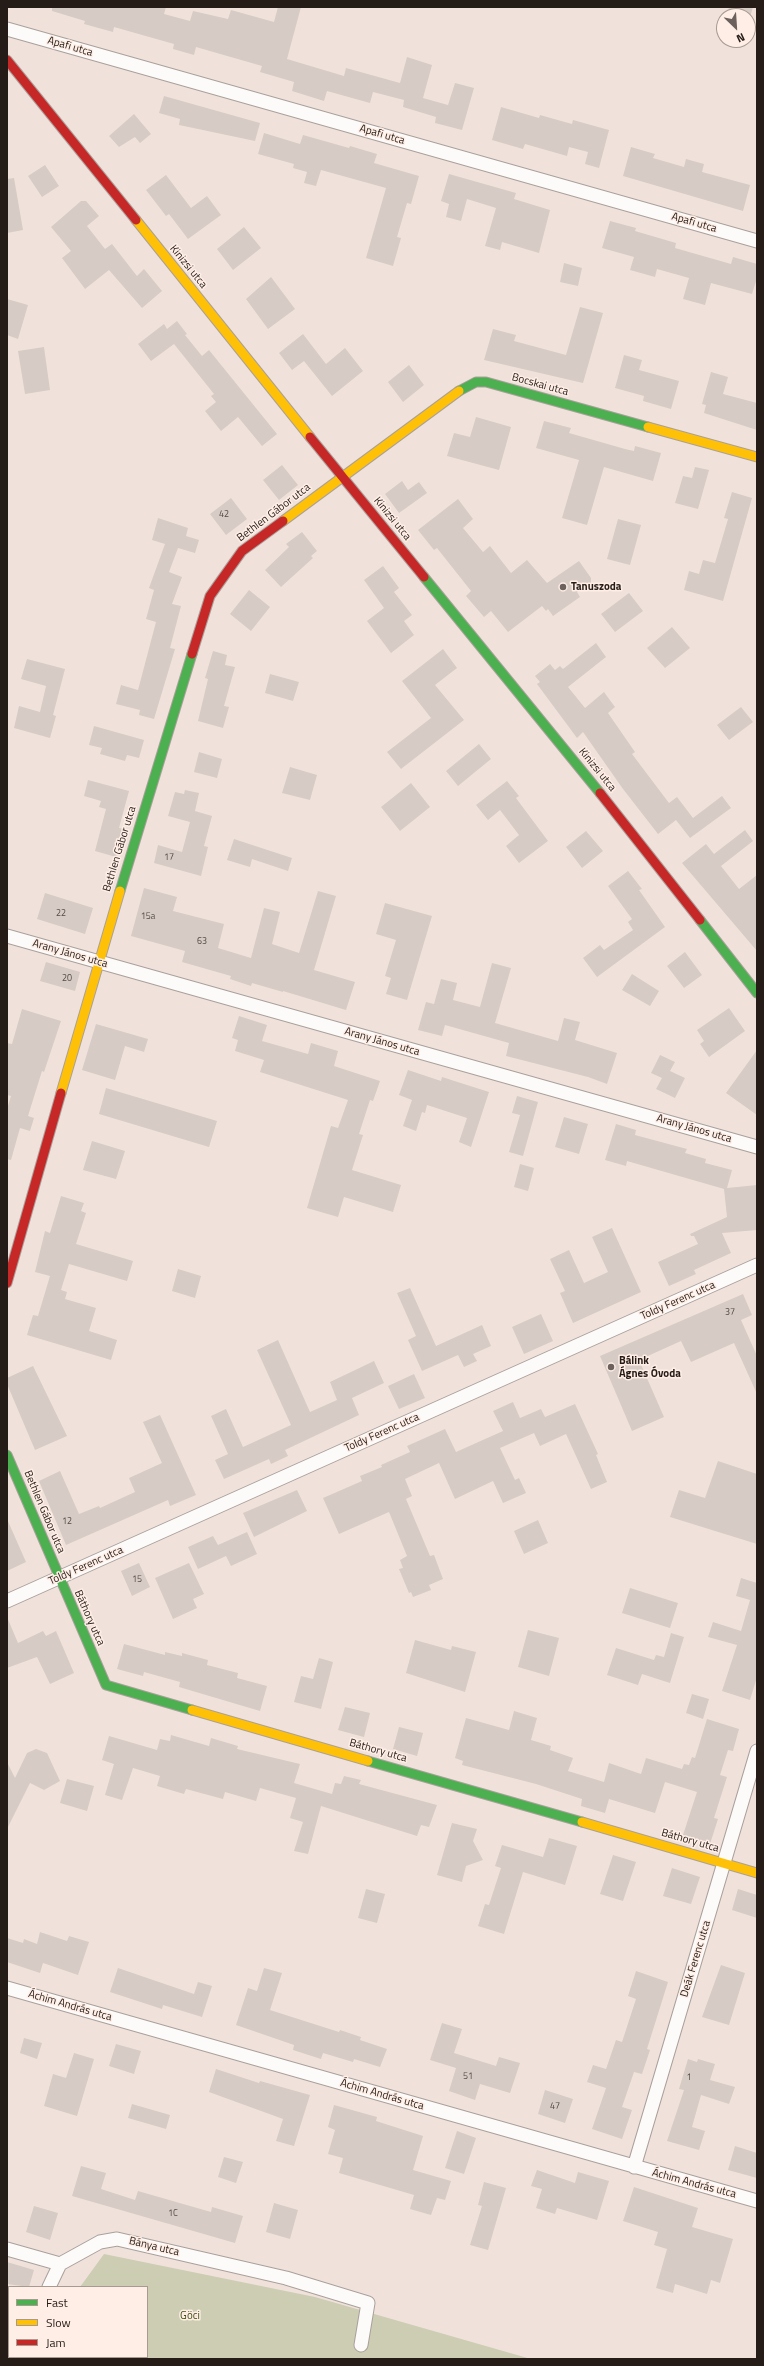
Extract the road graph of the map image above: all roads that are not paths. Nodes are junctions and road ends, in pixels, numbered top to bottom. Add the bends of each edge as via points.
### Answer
1 (7, 29) edge
2 (7, 60) edge
3 (757, 241) edge
4 (757, 457) edge
5 (342, 477) junction
6 (7, 936) edge
7 (98, 962) junction
8 (757, 993) edge
9 (757, 1147) edge
10 (757, 1265) edge
11 (7, 1283) edge
12 (7, 1455) edge
13 (59, 1578) junction
14 (7, 1601) edge
15 (757, 1751) edge
16 (724, 1863) junction
17 (757, 1872) edge
18 (7, 1988) edge
19 (634, 2167) junction
20 (757, 2201) edge
21 (7, 2249) edge
22 (60, 2264) junction
23 (49, 2286) edge
24 (361, 2345) dead end

1 - 3 street, Apafi utca
2 - 5 street, Kinizsi utca
4 - 5 street, Bocskai utca via 486,382 476,382 465,386
5 - 7 street, Bethlen Gábor utca via 242,551 210,596
5 - 8 street, Kinizsi utca via 592,783
6 - 7 street, Arany János utca
7 - 9 street, Arany János utca
7 - 11 street, Bethlen Gábor utca
10 - 13 street, Toldy Ferenc utca
12 - 13 street, Bethlen Gábor utca
13 - 14 street, Toldy Ferenc utca
13 - 16 street, Báthory utca via 106,1685
15 - 16 street, Deák Ferenc utca
16 - 17 street, Báthory utca
16 - 19 street, Deák Ferenc utca
18 - 19 street, Áchim András utca
19 - 20 street, Áchim András utca
21 - 22 street
22 - 23 street
22 - 24 street, Bánya utca via 100,2242 117,2239 293,2280 368,2303

